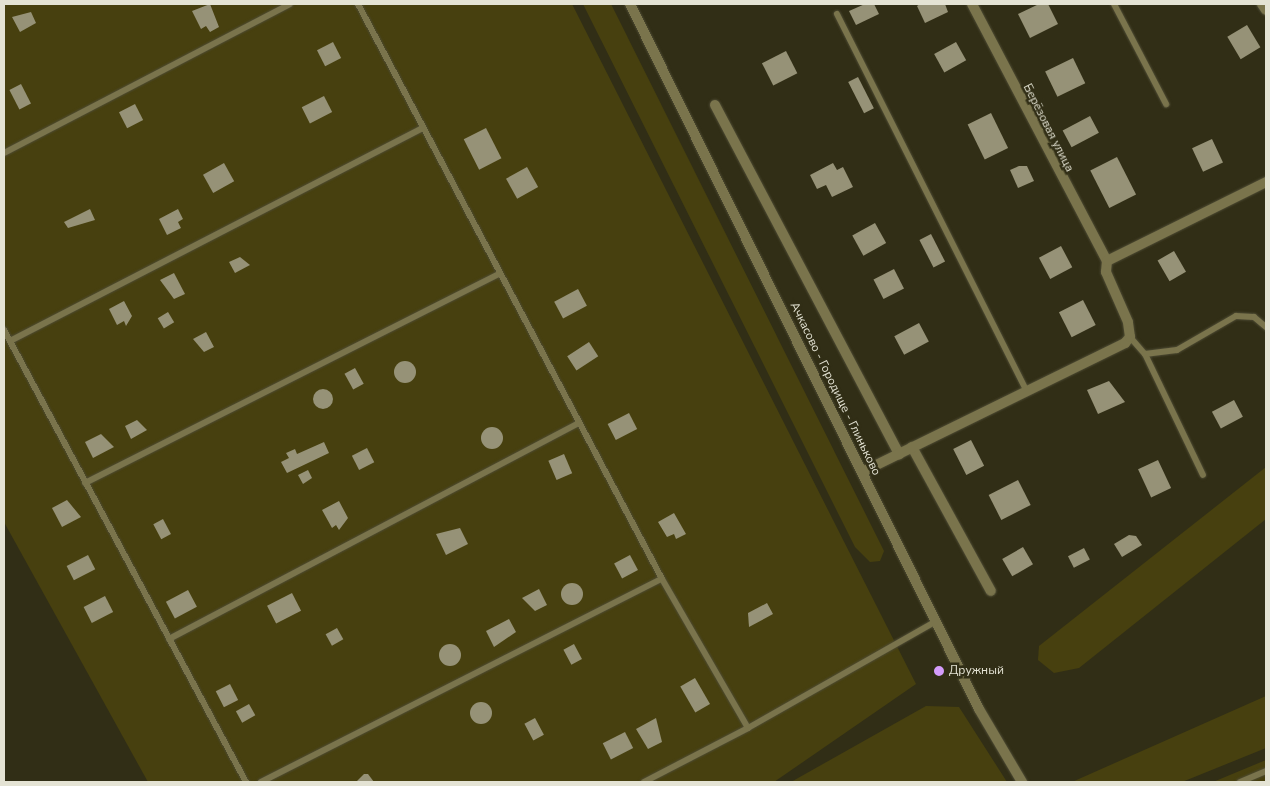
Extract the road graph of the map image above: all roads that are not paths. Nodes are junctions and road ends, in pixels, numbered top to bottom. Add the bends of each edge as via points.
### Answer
1 (290, 4) edge
2 (358, 4) edge
3 (630, 4) edge
4 (972, 4) edge
5 (1114, 4) edge
6 (1262, 4) edge
7 (1266, 10) edge
8 (837, 14) dead end
9 (1166, 104) dead end
10 (716, 105) dead end
11 (424, 128) junction
12 (4, 152) edge
13 (1266, 182) edge
14 (1107, 261) junction
15 (500, 273) junction
16 (1266, 327) edge
17 (4, 330) edge
18 (1130, 337) junction
19 (10, 341) junction
20 (1144, 354) junction
21 (1027, 391) junction
22 (579, 423) junction
23 (912, 447) junction
24 (899, 454) junction
25 (862, 472) junction
26 (1203, 475) dead end
27 (86, 483) junction
28 (662, 579) junction
29 (991, 591) dead end
30 (936, 622) junction
31 (169, 639) junction
32 (748, 728) junction
33 (1266, 771) edge
34 (246, 782) edge
35 (261, 782) edge
36 (644, 782) edge
37 (1022, 782) edge
38 (1240, 782) edge

1 - 12 lane
2 - 11 lane
3 - 25 street, Ачкасово - Городище - Глиньково
4 - 14 street, Берёзовая улица
5 - 9 lane
6 - 7 street
8 - 21 lane
10 - 24 street
11 - 15 lane
11 - 19 lane
13 - 14 street
14 - 18 street, Берёзовая улица via 1106,272
15 - 22 lane
15 - 27 lane
16 - 20 lane via 1254,317 1236,316 1177,350
17 - 19 lane
18 - 20 lane
18 - 21 street
19 - 27 lane
20 - 26 lane
21 - 23 street
22 - 28 lane
22 - 31 lane
23 - 24 street
23 - 29 street
24 - 25 street
25 - 30 street, Ачкасово - Городище - Глиньково
27 - 31 lane
28 - 32 lane
28 - 35 lane
30 - 32 lane
30 - 37 street, Ачкасово - Городище - Глиньково
31 - 34 lane
32 - 36 lane
33 - 38 lane

